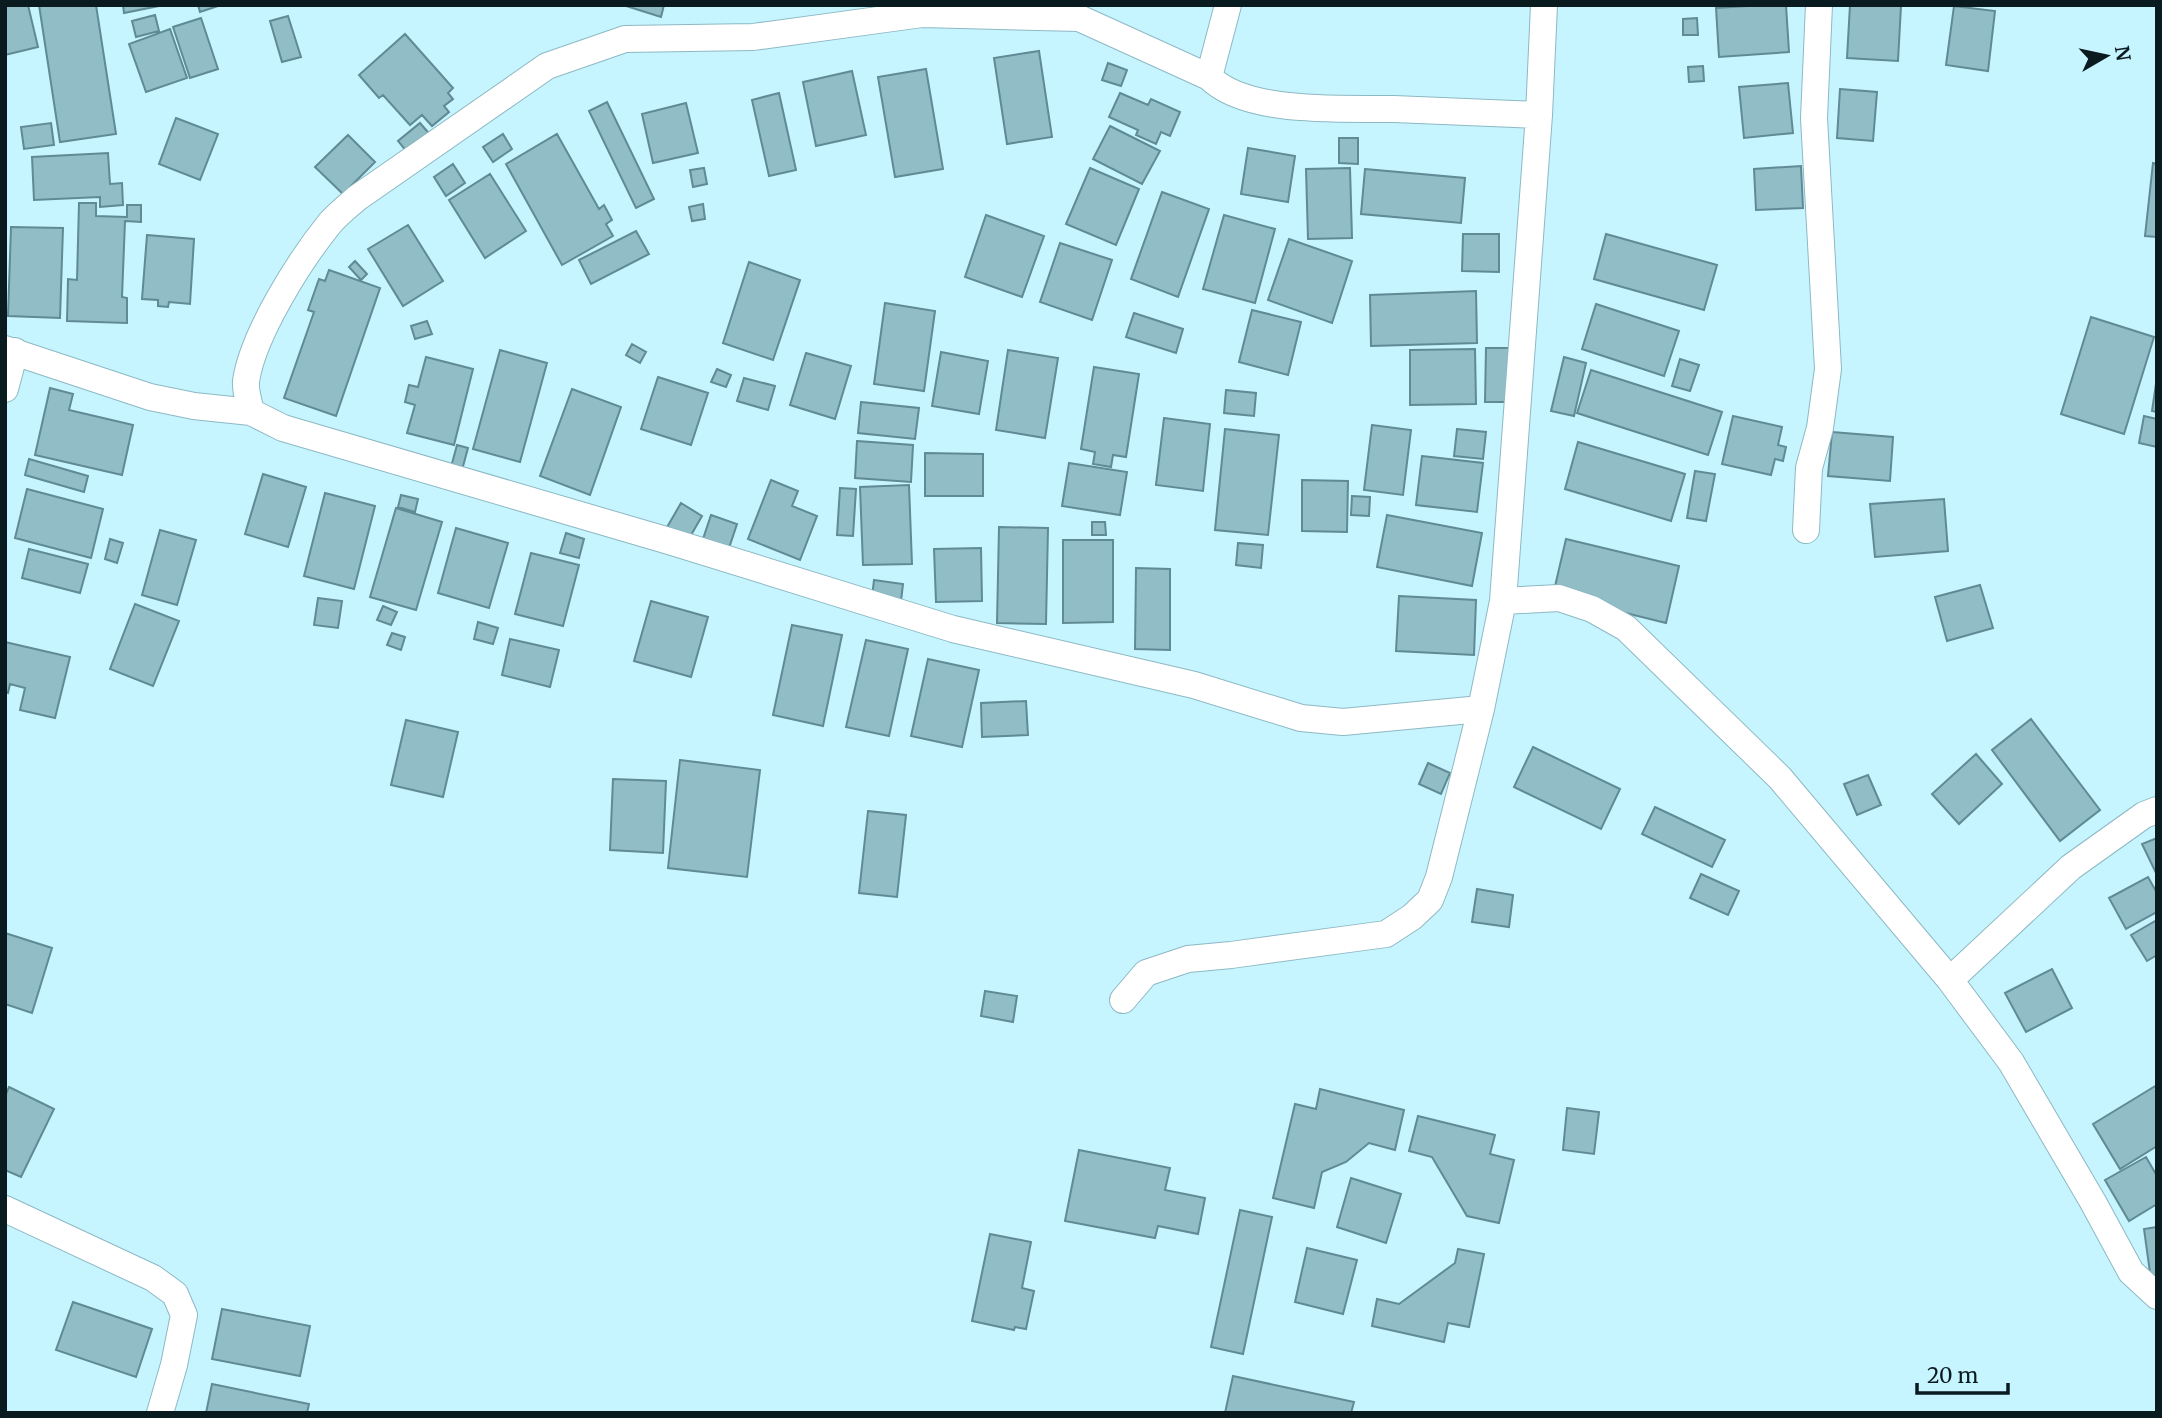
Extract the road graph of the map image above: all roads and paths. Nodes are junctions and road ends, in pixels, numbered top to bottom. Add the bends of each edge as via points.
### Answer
1 (1228, 5) edge
2 (1544, 5) edge
3 (1819, 5) edge
4 (1209, 77) junction
5 (1539, 115) junction
6 (10, 350) edge
7 (246, 384) junction
8 (5, 389) edge
9 (194, 406) junction
10 (251, 412) junction
11 (1806, 530) dead end
12 (1503, 601) junction
13 (1481, 709) junction
14 (2157, 810) edge
15 (1950, 980) junction
16 (1123, 1000) dead end
17 (5, 1209) edge
18 (2157, 1296) edge
19 (160, 1413) edge

1 - 4 street
2 - 5 street
3 - 11 street via 1814,118 1828,369 1809,468
4 - 5 street via 1219,87 1262,102 1318,109
4 - 7 street via 1079,18 922,14 754,37 625,39 547,66 357,198 307,253 251,358
5 - 12 street
6 - 8 street
6 - 9 street via 150,397
7 - 9 street
7 - 10 street
9 - 10 street
10 - 13 street via 282,428 953,629 1194,685 1301,718 1343,722
12 - 13 street
12 - 15 street via 1559,598 1626,628 1780,778
13 - 16 street via 1439,877 1430,900 1412,917 1386,934 1188,958 1146,973
14 - 15 street via 2071,867
15 - 18 street via 2011,1062 2131,1272
17 - 19 street via 153,1278 175,1294 184,1315

